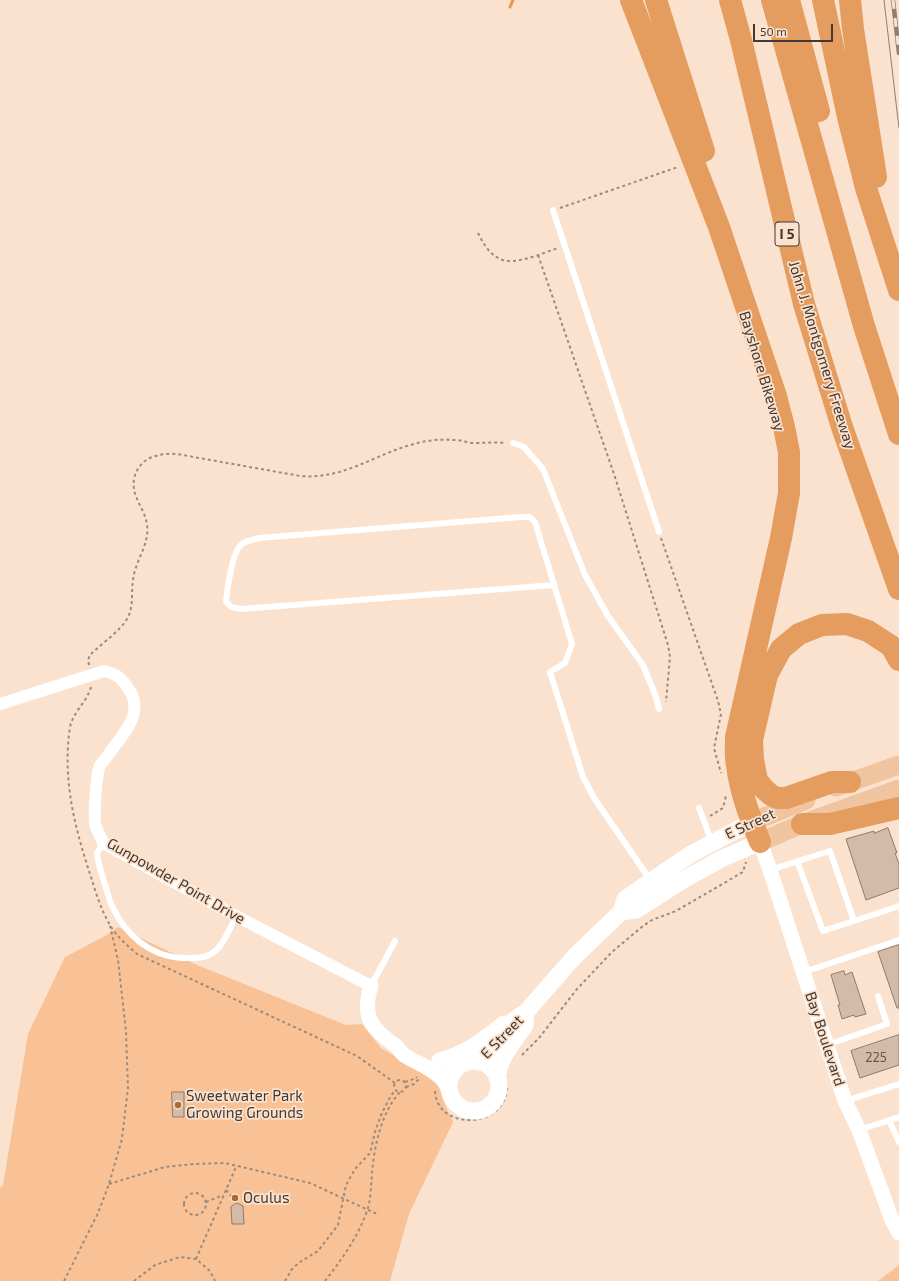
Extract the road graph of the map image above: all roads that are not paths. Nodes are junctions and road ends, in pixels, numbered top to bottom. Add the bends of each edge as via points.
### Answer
1 (631, 0) edge
2 (656, 0) edge
3 (718, 0) edge
4 (730, 0) edge
5 (772, 0) edge
6 (789, 0) edge
7 (823, 0) edge
8 (850, 0) edge
9 (741, 40) junction
10 (553, 210) road end
11 (719, 227) junction
12 (884, 244) junction
13 (842, 247) junction
14 (899, 290) edge
15 (899, 434) edge
16 (514, 444) road end
17 (658, 532) road end
18 (554, 585) junction
19 (899, 589) edge
20 (899, 660) edge
21 (0, 704) edge
22 (659, 709) dead end
23 (899, 765) edge
24 (850, 782) junction
25 (899, 789) edge
26 (699, 808) dead end
27 (899, 808) edge
28 (752, 822) junction
29 (802, 824) junction
30 (712, 842) junction
31 (760, 842) junction
32 (103, 843) junction
33 (796, 861) junction
34 (770, 870) junction
35 (651, 881) junction
36 (899, 906) edge
37 (621, 912) junction
38 (236, 916) junction
39 (854, 921) junction
40 (899, 940) edge
41 (395, 941) dead end
42 (804, 972) junction
43 (549, 984) junction
44 (371, 986) junction
45 (878, 996) dead end
46 (526, 1012) junction
47 (827, 1045) junction
48 (397, 1046) junction
49 (440, 1061) junction
50 (471, 1063) junction
51 (502, 1081) junction
52 (899, 1084) edge
53 (442, 1089) junction
54 (845, 1101) junction
55 (899, 1117) edge
56 (889, 1120) junction
57 (859, 1130) junction
58 (899, 1142) edge
59 (897, 1226) edge

1 - 11 highway
2 - 11 highway via 708,164
3 - 9 highway
4 - 9 highway, John J. Montgomery Freeway / I 5
5 - 13 highway
6 - 13 highway via 840,192
7 - 12 highway via 848,117 866,188
8 - 12 highway
9 - 19 highway, John J. Montgomery Freeway / I 5 via 804,304 842,427
10 - 17 lane
11 - 28 highway via 776,396 789,459 789,493 781,538 736,737 736,764
12 - 14 highway
13 - 15 highway
16 - 22 lane via 524,447 543,469 585,574 608,616 643,665
18 - 18 lane via 535,522 530,517 521,517 248,540 239,547 234,558 226,601 231,607 241,609
18 - 35 lane via 572,644 566,663 550,672 582,777
20 - 24 highway via 891,646 868,630 847,624 822,625 799,634 781,650 767,675 752,740 757,780 764,789 777,798 786,798 832,782
21 - 32 street, Gunpowder Point Drive via 104,670 116,674 124,682 133,695 132,719 127,730 100,766 97,782 95,824
23 - 24 main road, E Street
24 - 28 main road, E Street
25 - 29 main road, E Street
26 - 30 lane
27 - 29 highway via 830,824
28 - 30 main road, E Street
28 - 31 highway
29 - 31 main road, E Street
30 - 35 main road, E Street
31 - 34 street, Bay Boulevard
31 - 37 main road, E Street via 721,859 636,910
32 - 38 street, Gunpowder Point Drive
32 - 38 lane via 97,858 112,907 130,934 143,945 173,957 210,955 219,948
33 - 34 lane
33 - 39 lane via 823,931
33 - 39 lane via 830,851
34 - 42 street, Bay Boulevard
35 - 37 main road, E Street via 625,899
36 - 39 lane
37 - 43 main road, E Street
38 - 44 street, Gunpowder Point Drive
40 - 42 lane
41 - 44 lane
42 - 47 street, Bay Boulevard
43 - 46 main road, E Street
43 - 49 main road via 533,991 506,1023 485,1040 467,1052
44 - 48 street via 367,1006 369,1016 379,1033
45 - 47 lane via 887,1024
46 - 50 main road, E Street via 513,1021 495,1047
46 - 51 main road, E Street via 525,1025 500,1065
47 - 54 street, Bay Boulevard
48 - 49 street
48 - 53 street via 402,1054 428,1067 442,1078
49 - 50 street
50 - 51 main road via 490,1068
50 - 53 main road via 457,1068 450,1082
51 - 53 main road via 494,1101 478,1111 467,1110 457,1105
52 - 54 lane
54 - 57 street, Bay Boulevard
55 - 56 lane
56 - 57 lane
56 - 58 lane
57 - 59 street, Bay Boulevard

